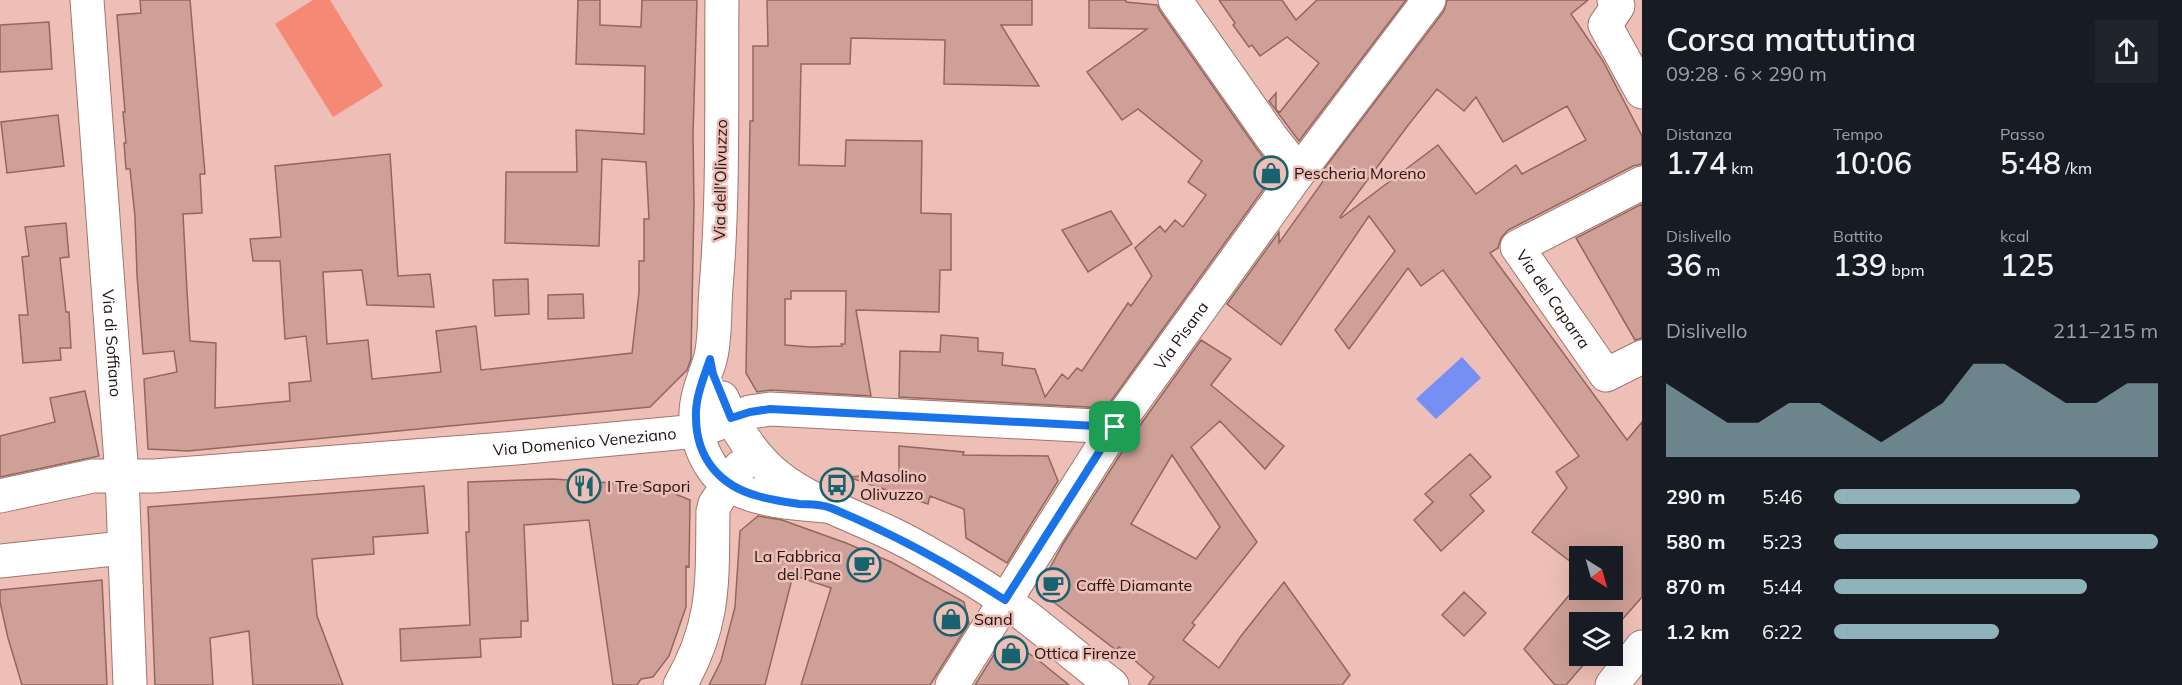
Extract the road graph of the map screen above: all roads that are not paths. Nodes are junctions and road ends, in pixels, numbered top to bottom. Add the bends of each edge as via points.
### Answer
1 (87, 0) edge
2 (722, 0) edge
3 (1175, 0) edge
4 (1429, 0) edge
5 (1610, 12) edge
6 (1642, 92) edge
7 (1299, 172) junction
8 (1642, 183) edge
9 (1642, 357) edge
10 (710, 359) junction
11 (731, 418) junction
12 (1115, 427) junction
13 (698, 431) junction
14 (751, 451) junction
15 (122, 476) junction
16 (728, 483) junction
17 (0, 496) edge
18 (826, 506) junction
19 (123, 548) junction
20 (0, 561) edge
21 (1005, 600) junction
22 (1642, 648) edge
23 (1097, 681) edge
24 (130, 685) edge
25 (680, 685) edge
26 (952, 685) edge
27 (1612, 685) edge

1 - 15 street, Via di Soffiano
2 - 10 street, Via dell'Olivuzzo via 720,244
3 - 7 street
4 - 7 street, Via Pisana
5 - 6 street
7 - 12 street, Via Pisana
8 - 9 street, Via del Caparra via 1517,247 1606,375
10 - 11 street, Via dell'Olivuzzo
10 - 13 street, Via dell'Olivuzzo via 696,405
11 - 12 street, Via Domenico Veneziano via 770,409
11 - 13 street, Via Domenico Veneziano
11 - 14 street, Via dell'Olivuzzo
12 - 21 street, Via Pisana
13 - 15 street, Via Domenico Veneziano
13 - 16 street, Via dell'Olivuzzo via 707,460
14 - 16 street
14 - 18 street, Via dell'Olivuzzo via 788,485
15 - 17 street, Via Domenico Veneziano via 93,476
15 - 19 street, Via di Soffiano
16 - 18 street via 758,496
16 - 25 street via 713,511 712,587 706,624 699,650
18 - 21 street via 919,548
19 - 20 street
19 - 24 street, Via di Soffiano
21 - 23 street
21 - 26 street, Via Pisana
22 - 27 street

